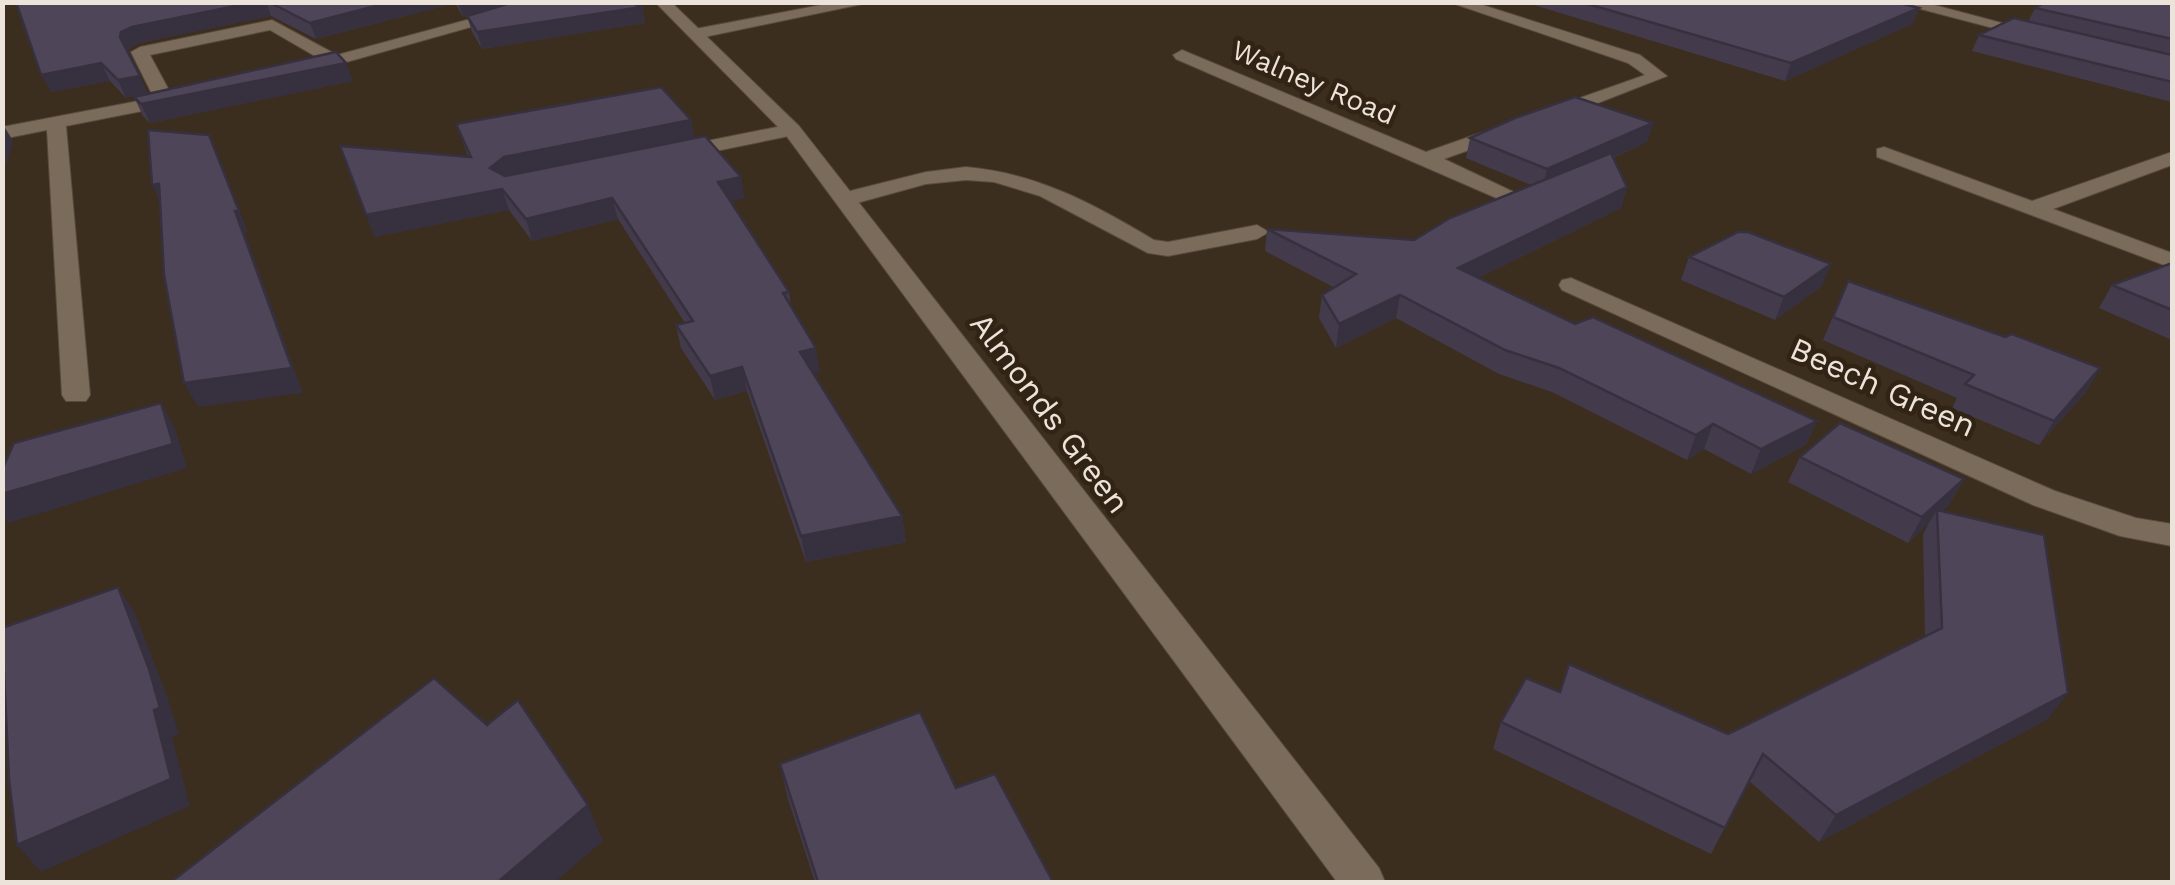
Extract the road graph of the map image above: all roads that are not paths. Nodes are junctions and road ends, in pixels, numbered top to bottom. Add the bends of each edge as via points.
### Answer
1 (553, 2) edge
2 (662, 2) edge
3 (866, 2) edge
4 (1901, 2) edge
5 (1993, 2) edge
6 (1461, 3) edge
7 (1963, 17) junction
8 (695, 34) junction
9 (2058, 39) edge
10 (1182, 55) dead end
11 (337, 62) junction
12 (280, 75) edge
13 (204, 93) edge
14 (166, 102) junction
15 (56, 122) junction
16 (792, 130) junction
17 (2, 133) edge
18 (1884, 153) dead end
19 (2172, 158) edge
20 (1425, 159) junction
21 (642, 160) edge
22 (1509, 195) edge
23 (846, 199) junction
24 (2034, 208) junction
25 (1257, 232) dead end
26 (2172, 261) edge
27 (1571, 286) dead end
28 (76, 395) dead end
29 (2172, 535) edge
30 (1363, 882) edge

1 - 11 street
2 - 8 street, Almonds Green
3 - 8 street
4 - 7 street
5 - 7 street
6 - 20 street, Walney Road via 1634,58 1658,76
7 - 9 street
8 - 16 street, Almonds Green
10 - 20 street, Walney Road
11 - 12 street
11 - 14 street via 272,25 140,52
13 - 14 street
14 - 15 street
15 - 17 street
15 - 28 street
16 - 21 street
16 - 23 street, Almonds Green
18 - 24 street
19 - 24 street
20 - 22 street, Walney Road
23 - 25 street via 937,176 986,174 1035,187 1148,246 1168,249
23 - 30 street, Almonds Green
24 - 26 street
27 - 29 street, Beech Green via 2044,498

